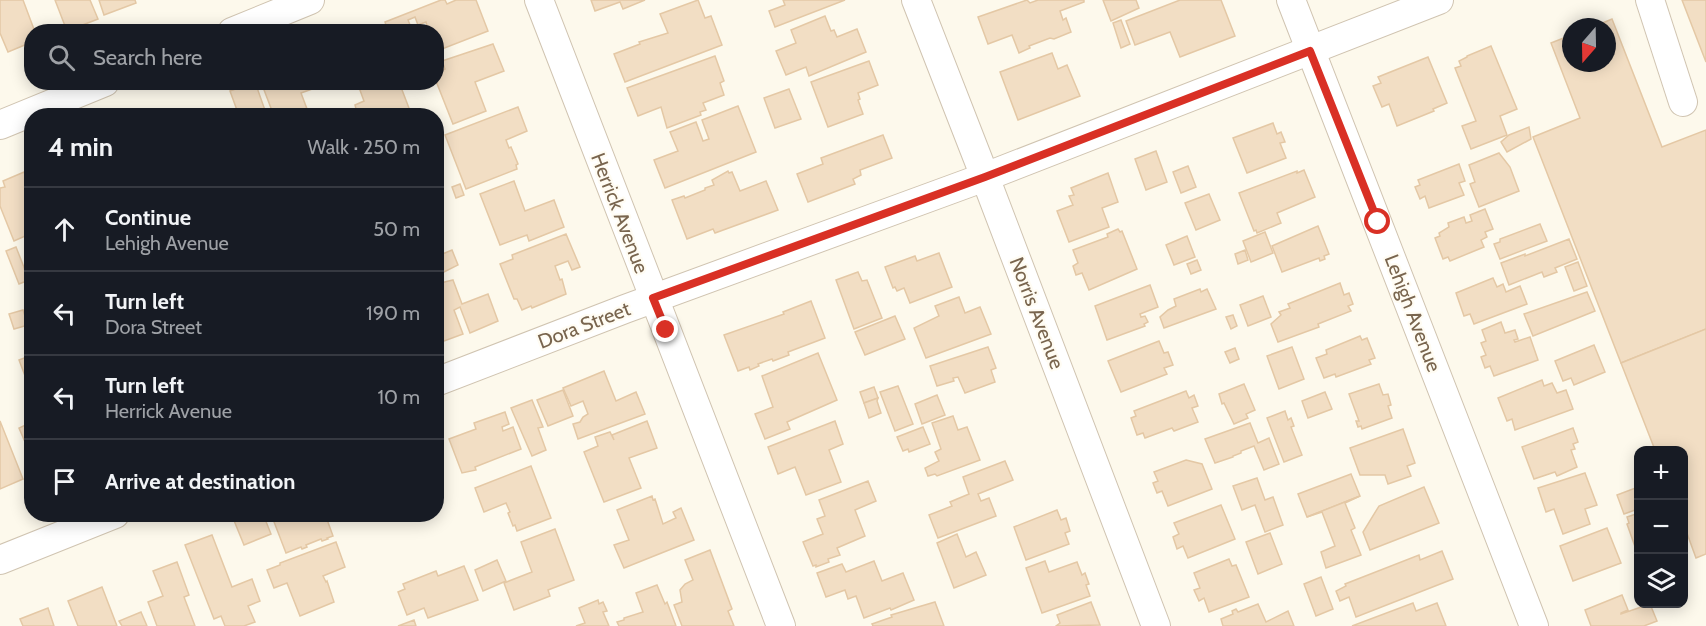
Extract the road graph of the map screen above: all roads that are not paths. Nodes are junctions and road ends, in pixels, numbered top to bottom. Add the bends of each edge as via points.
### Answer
1 (310, 0) edge
2 (539, 0) edge
3 (916, 0) edge
4 (1291, 0) edge
5 (1439, 0) edge
6 (1650, 0) edge
7 (252, 24) edge
8 (1310, 51) junction
9 (85, 90) edge
10 (1683, 102) dead end
11 (42, 108) edge
12 (24, 115) edge
13 (0, 125) edge
14 (985, 177) junction
15 (653, 298) junction
16 (444, 379) edge
17 (95, 522) edge
18 (0, 560) edge
19 (781, 626) edge
20 (1156, 626) edge
21 (1534, 626) edge

1 - 7 street
2 - 15 street, Herrick Avenue
3 - 14 street, Norris Avenue
4 - 8 street, Lehigh Avenue
5 - 8 street, Dora Street
6 - 10 street
8 - 14 street, Dora Street
8 - 21 street, Lehigh Avenue
9 - 11 street
12 - 13 street
14 - 15 street, Dora Street
14 - 20 street, Norris Avenue
15 - 16 street, Dora Street
15 - 19 street, Herrick Avenue
17 - 18 street

